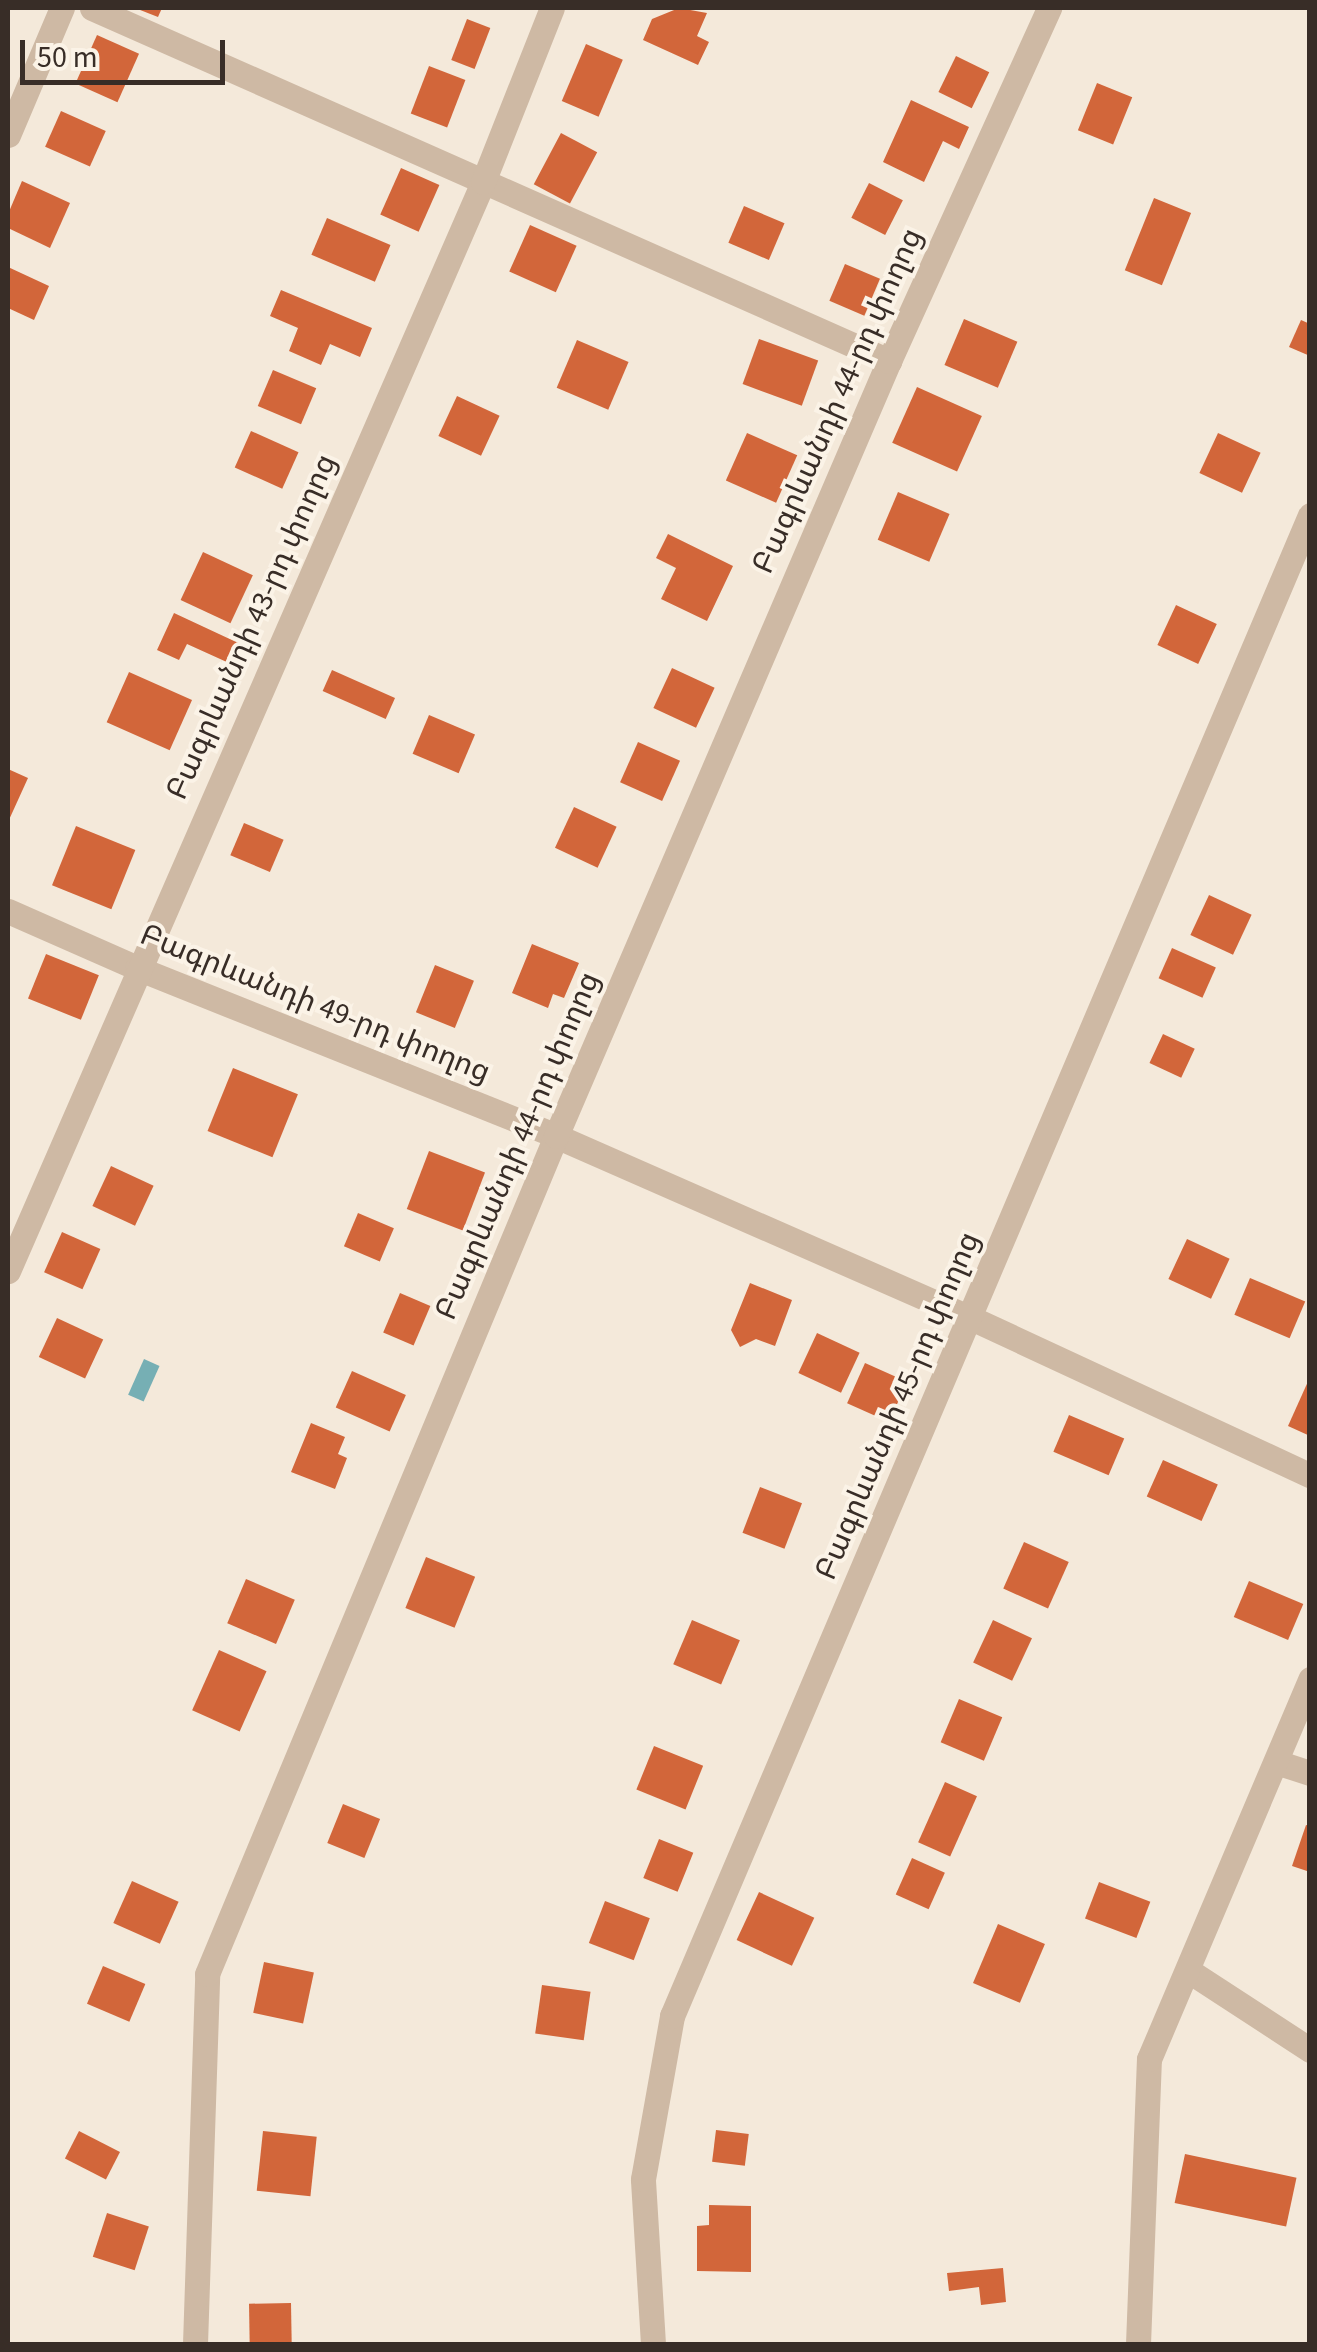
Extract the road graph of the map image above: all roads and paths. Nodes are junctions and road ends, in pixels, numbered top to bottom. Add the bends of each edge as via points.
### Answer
1 (62, 8) edge
2 (92, 8) edge
3 (552, 8) edge
4 (1049, 8) edge
5 (8, 135) edge
6 (483, 182) junction
7 (889, 361) junction
8 (1310, 515) edge
9 (8, 912) edge
10 (137, 968) junction
11 (556, 1136) junction
12 (8, 1270) edge
13 (971, 1318) junction
14 (1310, 1475) edge
15 (1310, 1679) edge
16 (1276, 1762) junction
17 (1310, 1772) edge
18 (1189, 1971) junction
19 (1310, 2050) edge
20 (195, 2344) edge
21 (653, 2344) edge
22 (1138, 2344) edge

1 - 5 street
2 - 6 street
3 - 6 street, Բագրևանդի 43-րդ փողոց
4 - 7 street, Բագրևանդի 44-րդ փողոց
6 - 7 street
6 - 10 street, Բագրևանդի 43-րդ փողոց
7 - 11 street, Բագրևանդի 44-րդ փողոց
8 - 13 street, Բագրևանդի 45-րդ փողոց
9 - 10 street, Բագրևանդի 49-րդ փողոց
10 - 11 street, Բագրևանդի 49-րդ փողոց
10 - 12 street, Բագրևանդի 43-րդ փողոց
11 - 13 street, Բագրևանդի 49-րդ փողոց
11 - 20 street, Բագրևանդի 44-րդ փողոց via 206,1974
13 - 14 street, Բագրևանդի 49-րդ փողոց
13 - 21 street, Բագրևանդի 45-րդ փողոց via 672,2016 643,2179
15 - 16 street
16 - 17 street
16 - 18 street
18 - 19 street
18 - 22 street via 1149,2059

